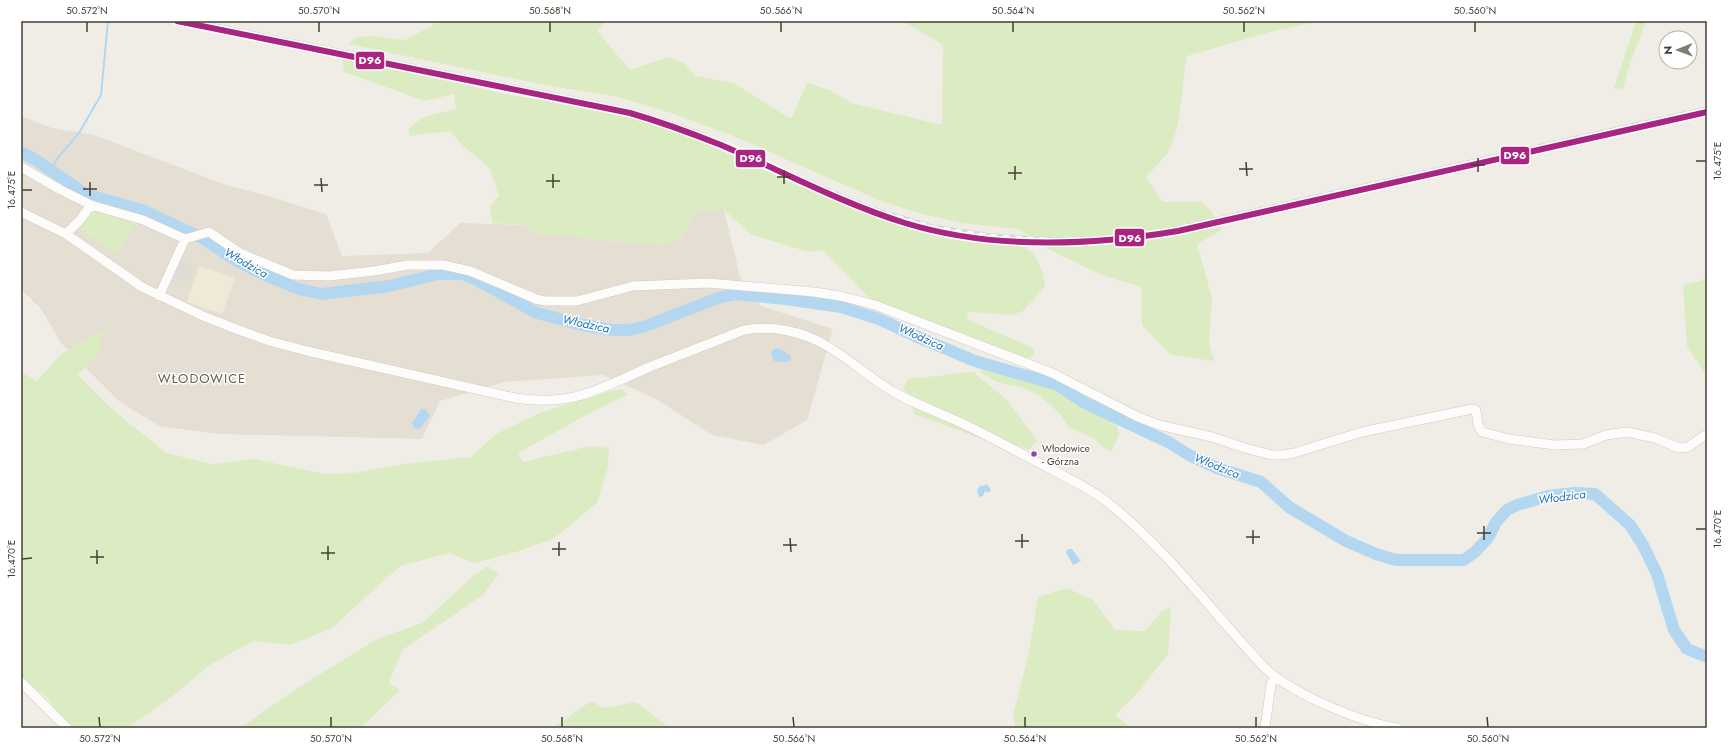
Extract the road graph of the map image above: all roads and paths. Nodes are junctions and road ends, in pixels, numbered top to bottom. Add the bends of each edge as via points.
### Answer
1 (21, 167) edge
2 (91, 206) junction
3 (21, 212) edge
4 (66, 234) junction
5 (187, 238) junction
6 (159, 296) junction
7 (1707, 434) edge
8 (1276, 677) junction
9 (21, 682) edge
10 (67, 728) edge
11 (1265, 728) edge
12 (1398, 728) edge

1 - 2 street
2 - 4 street
2 - 5 street via 143,220
3 - 4 street
4 - 6 street
5 - 6 street
5 - 7 street via 209,232 240,253 293,275 329,276 408,265 443,264 470,271 545,301 577,301 633,286 708,284 840,296 876,305 1052,373 1159,425 1212,437 1272,455 1294,453 1362,432 1472,409 1476,410 1478,425 1482,432 1509,439 1555,445 1583,444 1606,435 1627,432 1655,438 1679,448 1688,447
6 - 8 street via 269,341 385,370 530,401 558,401 588,394 744,330 790,330 827,346 870,378 904,398 973,428 1107,501 1144,533 1251,653
8 - 11 street via 1271,684
8 - 12 street via 1315,699 1346,712
9 - 10 street

